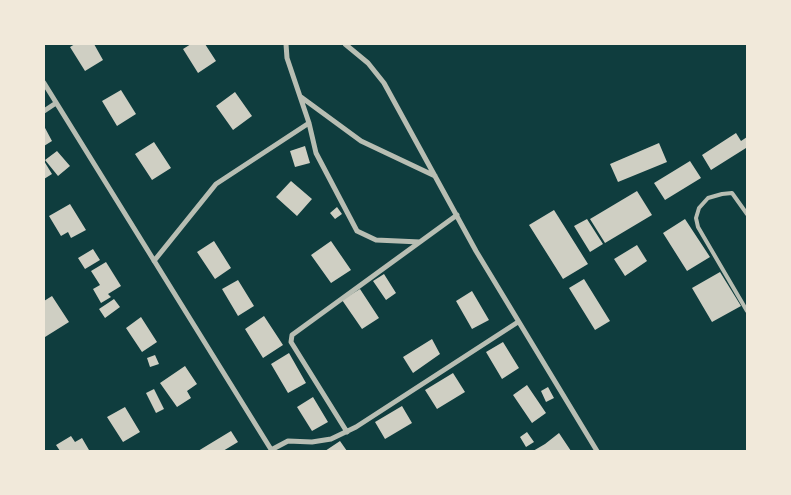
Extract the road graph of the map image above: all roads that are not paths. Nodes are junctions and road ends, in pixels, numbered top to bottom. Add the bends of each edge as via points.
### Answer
1 (286, 44) edge
2 (345, 44) edge
3 (44, 83) edge
4 (301, 98) junction
5 (56, 103) junction
6 (44, 111) edge
7 (309, 123) junction
8 (436, 177) junction
9 (747, 214) edge
10 (456, 215) junction
11 (421, 242) junction
12 (154, 261) junction
13 (747, 311) edge
14 (518, 322) junction
15 (347, 432) junction
16 (271, 451) edge
17 (597, 451) edge

1 - 4 street via 287,58
2 - 8 street via 378,73
3 - 5 street
4 - 7 street
4 - 8 street via 361,141
5 - 6 street
5 - 12 street
7 - 11 street via 316,153 357,231 376,240
7 - 12 street via 216,184
8 - 10 street
9 - 13 lane via 732,194 722,194 708,198 699,208 696,218 698,227
10 - 11 street
10 - 14 street
11 - 15 street via 290,337 290,342
12 - 16 street
14 - 15 street
14 - 17 street
15 - 16 street via 312,442 288,441

